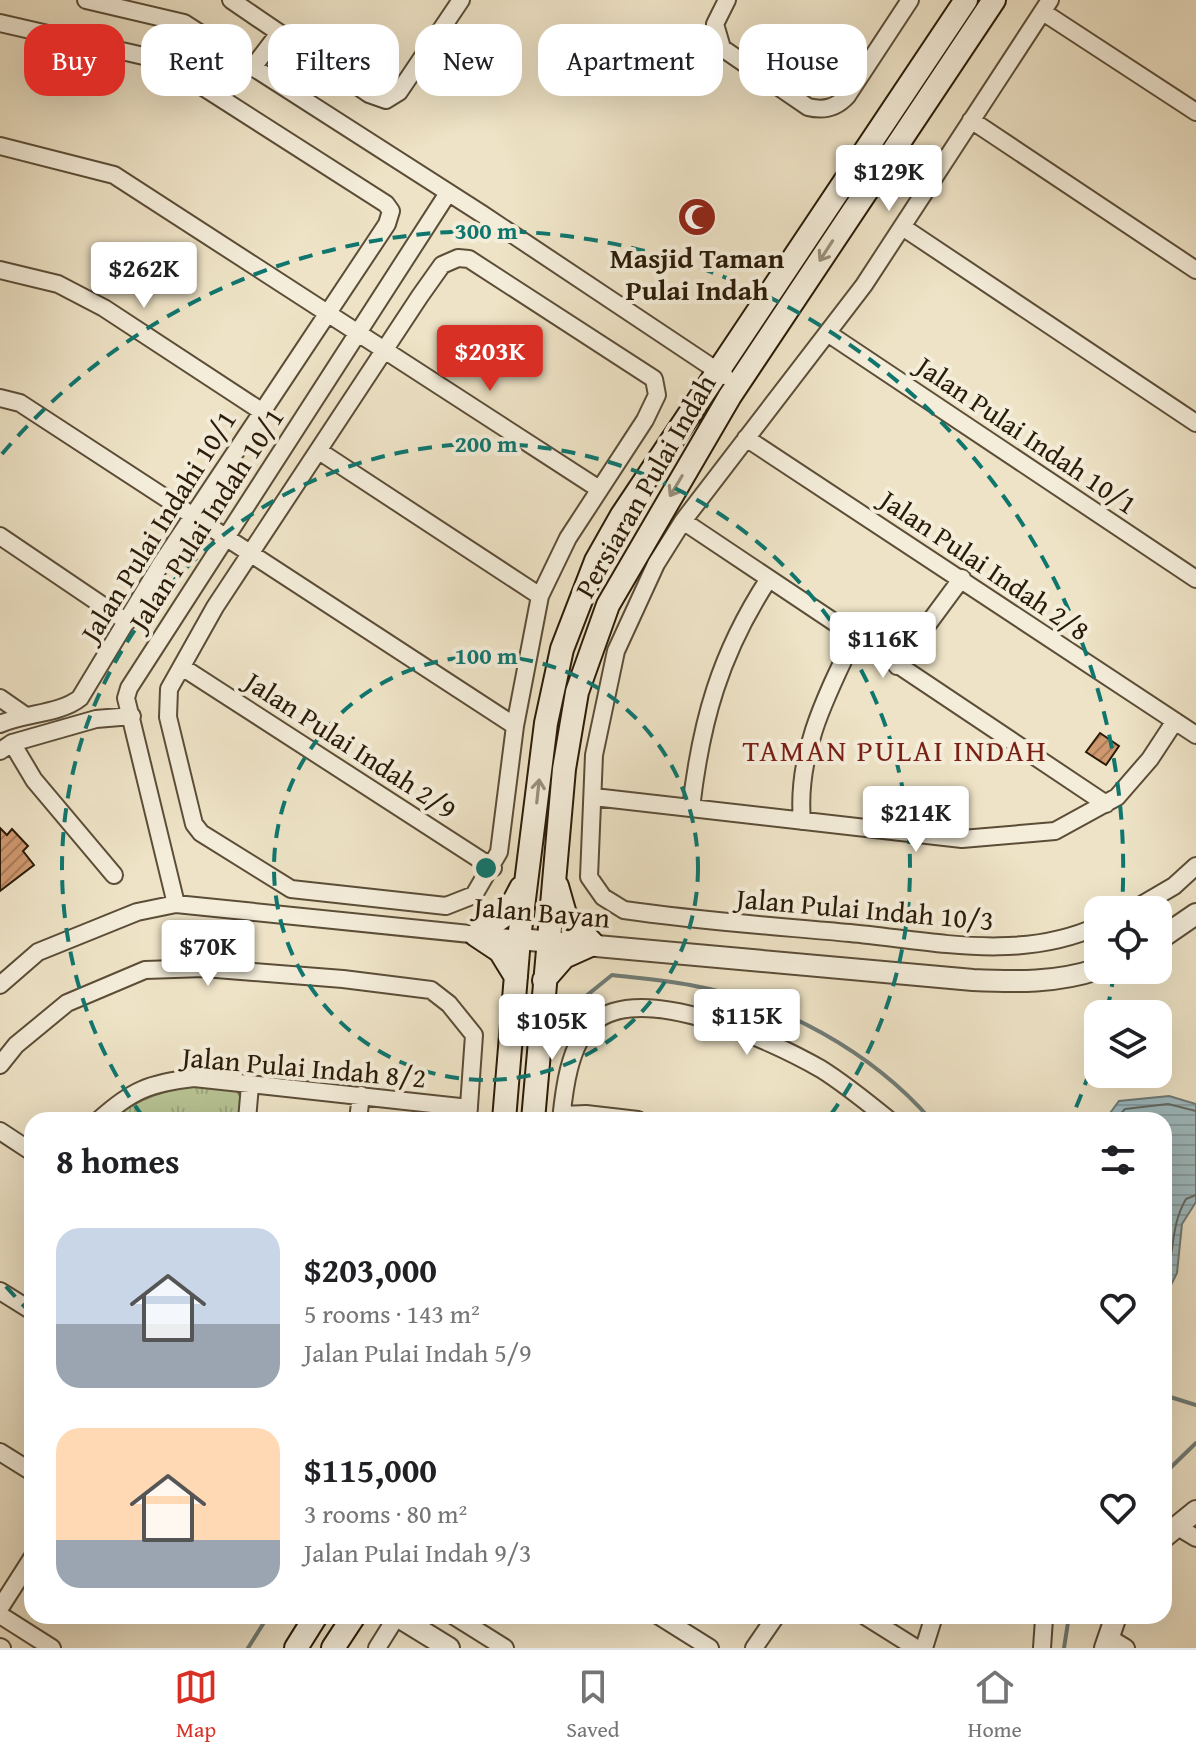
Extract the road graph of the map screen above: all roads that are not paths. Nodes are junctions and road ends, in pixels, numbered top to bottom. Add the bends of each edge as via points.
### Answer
1 (86, 0) edge
2 (231, 0) edge
3 (461, 0) edge
4 (727, 0) edge
5 (910, 0) edge
6 (966, 0) edge
7 (994, 0) edge
8 (1046, 6) edge
9 (0, 23) edge
10 (268, 25) edge
11 (268, 48) edge
12 (254, 66) junction
13 (399, 92) edge
14 (1196, 112) edge
15 (971, 120) junction
16 (0, 146) edge
17 (448, 193) junction
18 (904, 228) junction
19 (0, 270) edge
20 (1196, 270) edge
21 (329, 311) junction
22 (360, 331) junction
23 (829, 334) junction
24 (387, 350) junction
25 (728, 379) junction
26 (0, 398) edge
27 (261, 411) junction
28 (1196, 423) edge
29 (746, 438) junction
30 (319, 451) junction
31 (599, 489) junction
32 (194, 514) junction
33 (683, 521) junction
34 (0, 536) edge
35 (224, 536) junction
36 (250, 553) junction
37 (962, 578) junction
38 (1196, 579) edge
39 (768, 580) junction
40 (540, 596) junction
41 (127, 622) junction
42 (854, 638) junction
43 (897, 666) junction
44 (182, 667) junction
45 (0, 698) edge
46 (23, 714) junction
47 (132, 716) junction
48 (1175, 721) junction
49 (0, 724) edge
50 (515, 726) junction
51 (1196, 735) edge
52 (6, 747) edge
53 (594, 797) junction
54 (1106, 804) junction
55 (691, 808) junction
56 (802, 821) junction
57 (1196, 866) edge
58 (493, 868) junction
59 (530, 868) junction
60 (555, 868) junction
61 (114, 875) dead end
62 (1157, 896) edge
63 (176, 904) junction
64 (1196, 914) edge
65 (1172, 930) edge
66 (1084, 932) edge
67 (476, 935) junction
68 (519, 939) junction
69 (548, 942) junction
70 (593, 944) junction
71 (1084, 973) edge
72 (516, 977) junction
73 (544, 980) junction
74 (0, 985) edge
75 (0, 1065) edge
76 (250, 1085) junction
77 (361, 1095) junction
78 (108, 1112) edge
79 (248, 1112) edge
80 (359, 1112) edge
81 (457, 1112) edge
82 (468, 1112) edge
83 (505, 1112) edge
84 (534, 1112) edge
85 (562, 1112) edge
86 (879, 1112) edge
87 (0, 1131) edge
88 (24, 1147) edge
89 (0, 1291) edge
90 (24, 1306) edge
91 (0, 1452) edge
92 (24, 1467) edge
93 (1196, 1511) edge
94 (1172, 1530) edge
95 (1172, 1532) edge
96 (1196, 1538) edge
97 (24, 1570) edge
98 (0, 1608) edge
99 (0, 1615) edge
100 (311, 1624) edge
101 (349, 1624) edge
102 (392, 1624) edge
103 (410, 1624) edge
104 (467, 1624) edge
105 (672, 1624) edge
106 (770, 1624) edge
107 (878, 1624) edge
108 (932, 1624) edge
109 (1044, 1624) edge
110 (1115, 1624) edge
111 (1113, 1644) edge
112 (52, 1648) edge
113 (296, 1648) edge
114 (333, 1648) edge
115 (377, 1648) edge
116 (449, 1648) edge
117 (505, 1648) edge
118 (710, 1648) edge
119 (754, 1648) edge
120 (916, 1648) edge
121 (924, 1648) edge
122 (1042, 1648) edge

1 - 12 street via 184,23
2 - 10 street
3 - 13 street
4 - 5 street via 715,24 722,48 808,107 824,109 847,96
6 - 25 main road, Persiaran Pulai Indah
7 -> 25 main road, Persiaran Pulai Indah
8 - 14 street
8 - 15 street
9 - 21 street, Jalan Pulai Indahi 10/1 via 161,60 386,204 391,211 387,224
11 - 12 street
12 - 17 street
15 - 18 street
15 - 20 street
16 - 21 street via 114,175
17 - 22 street, Jalan Pulai Indah 10/1
17 - 25 street
18 - 23 street
18 - 28 street
19 - 27 street, Jalan Pulai Indah 10/1 via 58,284 104,308
21 - 22 street
21 - 27 street, Jalan Pulai Indahi 10/1
22 - 24 street
22 - 35 street, Jalan Pulai Indah 10/1
23 - 29 street
23 - 38 street, Jalan Pulai Indah 10/1
24 - 30 street, Jalan Pulai Indah 10/1
24 - 31 street
24 - 31 street, Jalan Pulai Indah 10/1 via 438,269 458,258 469,259 654,379 653,404
59 -> 25 main road, Persiaran Pulai Indah via 546,723 562,649 596,561 622,515
25 -> 60 main road, Persiaran Pulai Indah via 608,605 577,692
26 - 32 street via 20,403
27 - 32 street, Jalan Pulai Indahi 10/1
29 - 33 street
29 - 37 street, Jalan Pulai Indah 2/8
30 - 36 street, Jalan Pulai Indah 10/1
30 - 40 street, Jalan Pulai Indah 10/1
31 - 40 street, Jalan Pulai Indah 10/1
32 - 35 street
32 - 41 street, Jalan Pulai Indahi 10/1
33 - 39 street
33 - 53 street via 656,564 616,651 594,755
34 - 41 street
35 - 36 street
35 - 47 street, Jalan Pulai Indah 10/1 via 129,688 126,698
36 - 44 street, Jalan Pulai Indah 10/1
36 - 50 street
37 - 43 street
37 - 48 street, Jalan Pulai Indah 2/8
39 - 42 street
39 - 55 street via 741,623 717,678
40 - 50 street, Jalan Pulai Indah 10/1
41 - 46 street, Jalan Pulai Indahi 10/1 via 80,698 50,711
42 - 43 street
42 - 56 street via 821,706 806,758
43 - 54 street
44 - 58 street, Jalan Pulai Indah 2/9
44 - 58 street, Jalan Pulai Indah 10/1 via 169,689 168,717 188,810 201,833 291,889 446,906 474,895
45 - 46 street
46 - 49 street, Jalan Pulai Indahi 10/1
47 - 52 street via 96,719
47 - 63 street, Jalan Pulai Indah 10/1
48 - 51 street, Jalan Pulai Indah 2/8
48 - 54 street via 1133,781
50 - 58 street, Jalan Pulai Indah 10/1 via 505,822
52 - 61 street
53 - 55 street
53 - 66 street, Jalan Pulai Indah 10/3 via 589,877 603,897 624,910 1002,948
54 - 56 street via 1055,831 1000,838 962,839
55 - 56 street
57 - 62 street
59 - 67 main road via 508,913
59 - 68 main road, Persiaran Pulai Indah
60 - 69 main road, Persiaran Pulai Indah
60 - 70 main road via 565,914
63 - 67 street, Jalan Bayan
63 - 74 street, Jalan Bayan via 137,912 38,952
64 - 65 street
67 - 68 street, Jalan Bayan
67 - 72 main road via 500,951
68 - 69 street, Jalan Bayan
68 - 72 main road, Persiaran Pulai Indah
69 - 70 street, Jalan Bayan
69 - 73 main road, Persiaran Pulai Indah
70 - 71 street, Jalan Bayan via 973,980 1036,981
70 - 73 main road via 564,957
72 - 83 main road, Persiaran Pulai Indah
73 - 84 main road, Persiaran Pulai Indah
75 - 82 street via 67,1003 145,970 204,968 343,979 431,990 449,1004 474,1035
76 - 77 street, Jalan Pulai Indah 8/2
76 - 78 street, Jalan Pulai Indah 8/2 via 194,1078 157,1083 125,1096
76 - 79 street
77 - 80 street
77 - 81 street, Jalan Pulai Indah 8/2
85 - 86 street via 575,1048 593,1023 629,1007 689,1014 782,1049 843,1083
87 - 88 street
89 - 90 street
91 - 92 street
93 - 94 street
95 - 96 street
97 - 98 street
99 - 112 street
100 - 113 main road
101 - 114 main road
102 - 115 street
103 - 116 street
104 - 117 street
105 - 118 street
106 - 119 street
107 - 120 street
108 - 121 street
109 - 122 street
110 - 111 street

